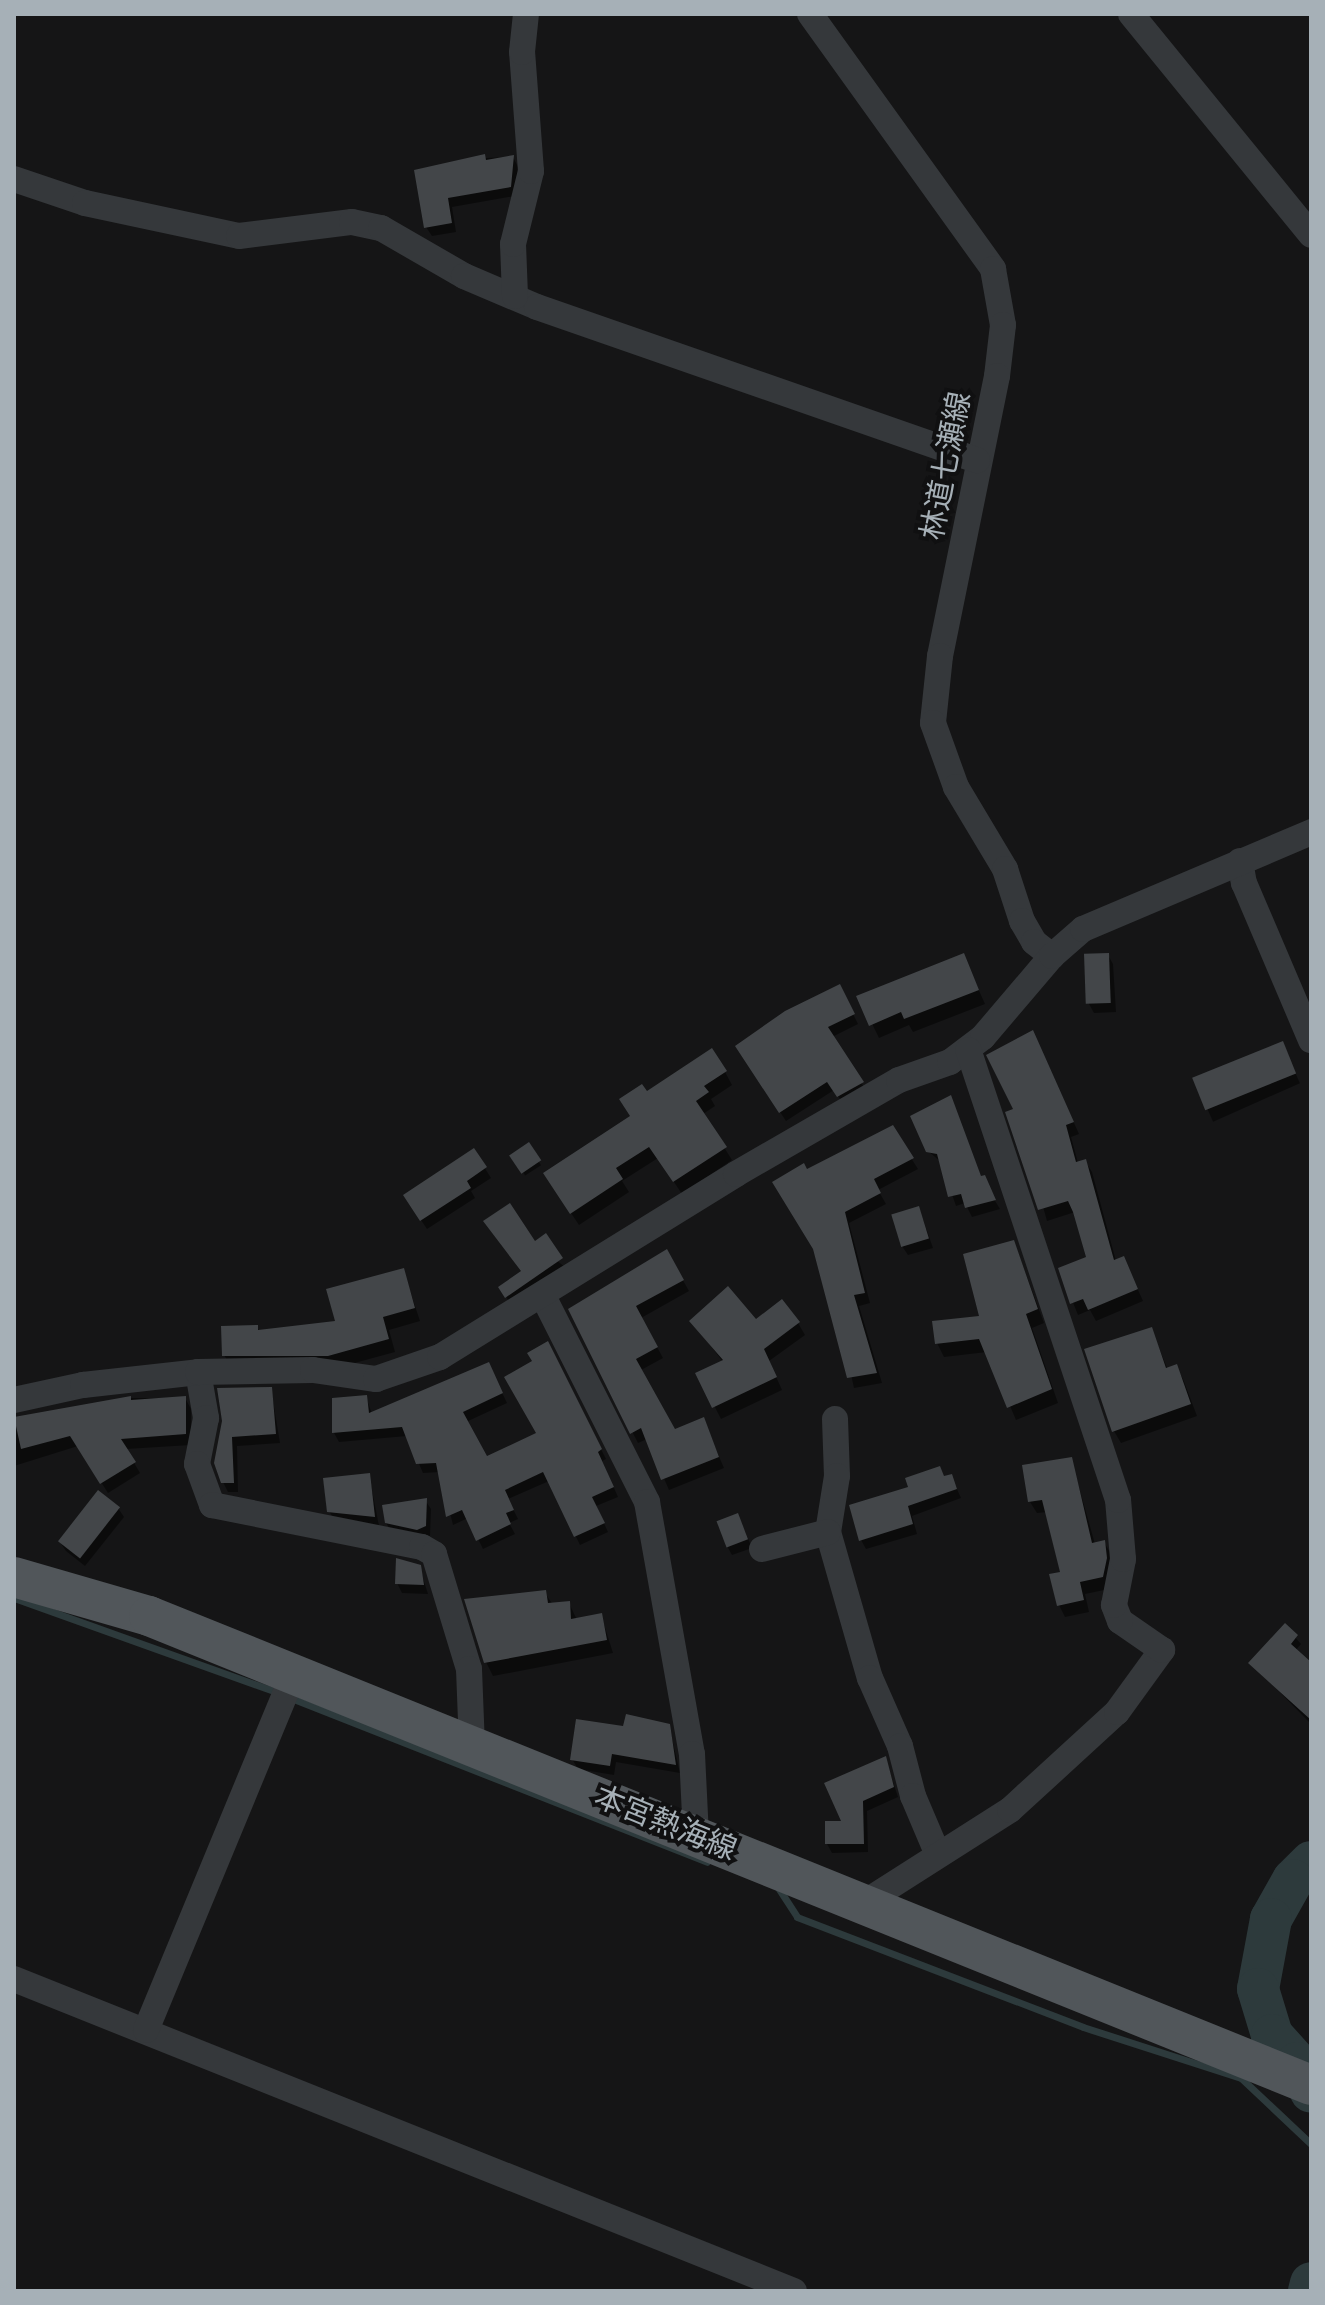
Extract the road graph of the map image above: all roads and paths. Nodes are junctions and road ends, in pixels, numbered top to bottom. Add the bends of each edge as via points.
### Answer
1 (526, 14) edge
2 (810, 14) edge
3 (1131, 14) edge
4 (14, 179) edge
5 (1311, 235) edge
6 (515, 296) junction
7 (977, 460) junction
8 (1311, 832) edge
9 (1240, 861) junction
10 (1052, 956) junction
11 (1311, 1040) edge
12 (968, 1050) junction
13 (543, 1296) junction
14 (198, 1372) junction
15 (14, 1400) edge
16 (835, 1419) dead end
17 (828, 1532) junction
18 (762, 1549) dead end
19 (14, 1577) edge
20 (293, 1675) junction
21 (472, 1746) junction
22 (696, 1836) junction
23 (938, 1855) junction
24 (864, 1903) junction
25 (14, 1979) edge
26 (146, 2030) junction
27 (1311, 2085) edge
28 (794, 2291) edge

1 - 6 street via 522,52 531,171 513,244
2 - 7 street, 林道七瀬線 via 993,269 1003,325
3 - 5 street
4 - 6 street via 85,203 239,236 352,222 370,225 464,276
6 - 7 street
7 - 10 street, 林道七瀬線 via 940,656 936,740 968,813 1005,869 1022,921 1034,942
8 - 9 street
9 - 10 street via 1109,915
9 - 11 street via 1244,883
10 - 12 street
12 - 13 street via 899,1080 736,1174
12 - 23 street via 1118,1500 1123,1559 1114,1605 1120,1621 1162,1650 1117,1712 1038,1787 981,1831
13 - 14 street via 398,1376 376,1379 313,1370
13 - 22 street via 647,1502 690,1742
14 - 15 street via 83,1385
14 - 21 street via 206,1418 197,1464 212,1505 434,1554 469,1669
16 - 17 street via 837,1476
17 - 18 street
17 - 23 street via 870,1678
19 - 20 main road, 本宮熱海線 via 149,1616
20 - 21 main road, 本宮熱海線
20 - 26 street
21 - 22 main road, 本宮熱海線
22 - 24 main road, 本宮熱海線
23 - 24 street
24 - 27 main road, 本宮熱海線
25 - 26 street
26 - 28 street

